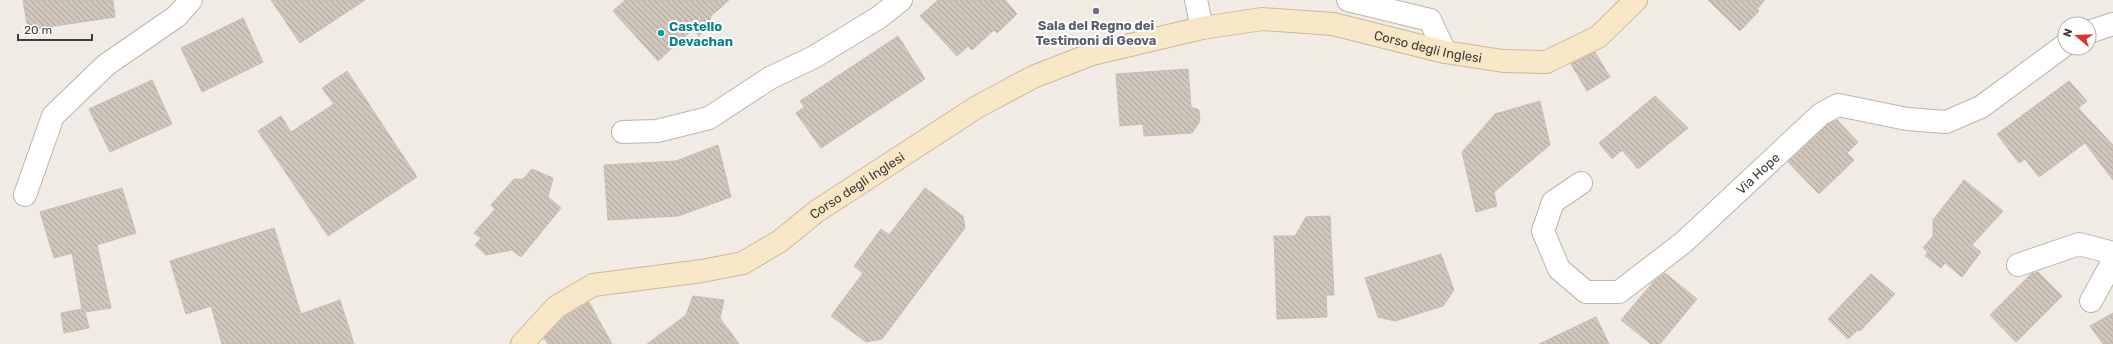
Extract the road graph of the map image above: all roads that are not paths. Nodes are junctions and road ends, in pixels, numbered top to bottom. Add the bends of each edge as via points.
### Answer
1 (191, 0) edge
2 (901, 0) edge
3 (1196, 0) edge
4 (1348, 0) edge
5 (1636, 0) edge
6 (2113, 24) edge
7 (1202, 28) junction
8 (2097, 29) edge
9 (2057, 51) edge
10 (1445, 52) junction
11 (624, 132) dead end
12 (1581, 183) dead end
13 (25, 195) dead end
14 (2113, 253) edge
15 (2113, 261) edge
16 (2018, 265) dead end
17 (2091, 301) dead end
18 (522, 344) edge

1 - 13 street via 177,16 106,65 53,116
2 - 11 street via 878,18 814,57 770,78 709,118 657,131
3 - 7 street
4 - 10 street via 1430,20
5 - 10 main road, Corso degli Inglesi via 1598,37 1546,62 1504,61
6 - 8 street
7 - 10 main road, Corso degli Inglesi via 1262,19 1333,24
7 - 18 main road, Corso degli Inglesi via 1092,54 1033,77 977,107 817,211 780,241 743,263 593,285 556,307
9 - 12 street, Via Hope via 1981,107 1946,122 1907,119 1838,105 1821,114 1684,242 1619,292 1586,292 1559,269 1543,231 1553,202
14 - 16 street via 2079,244
15 - 17 street

